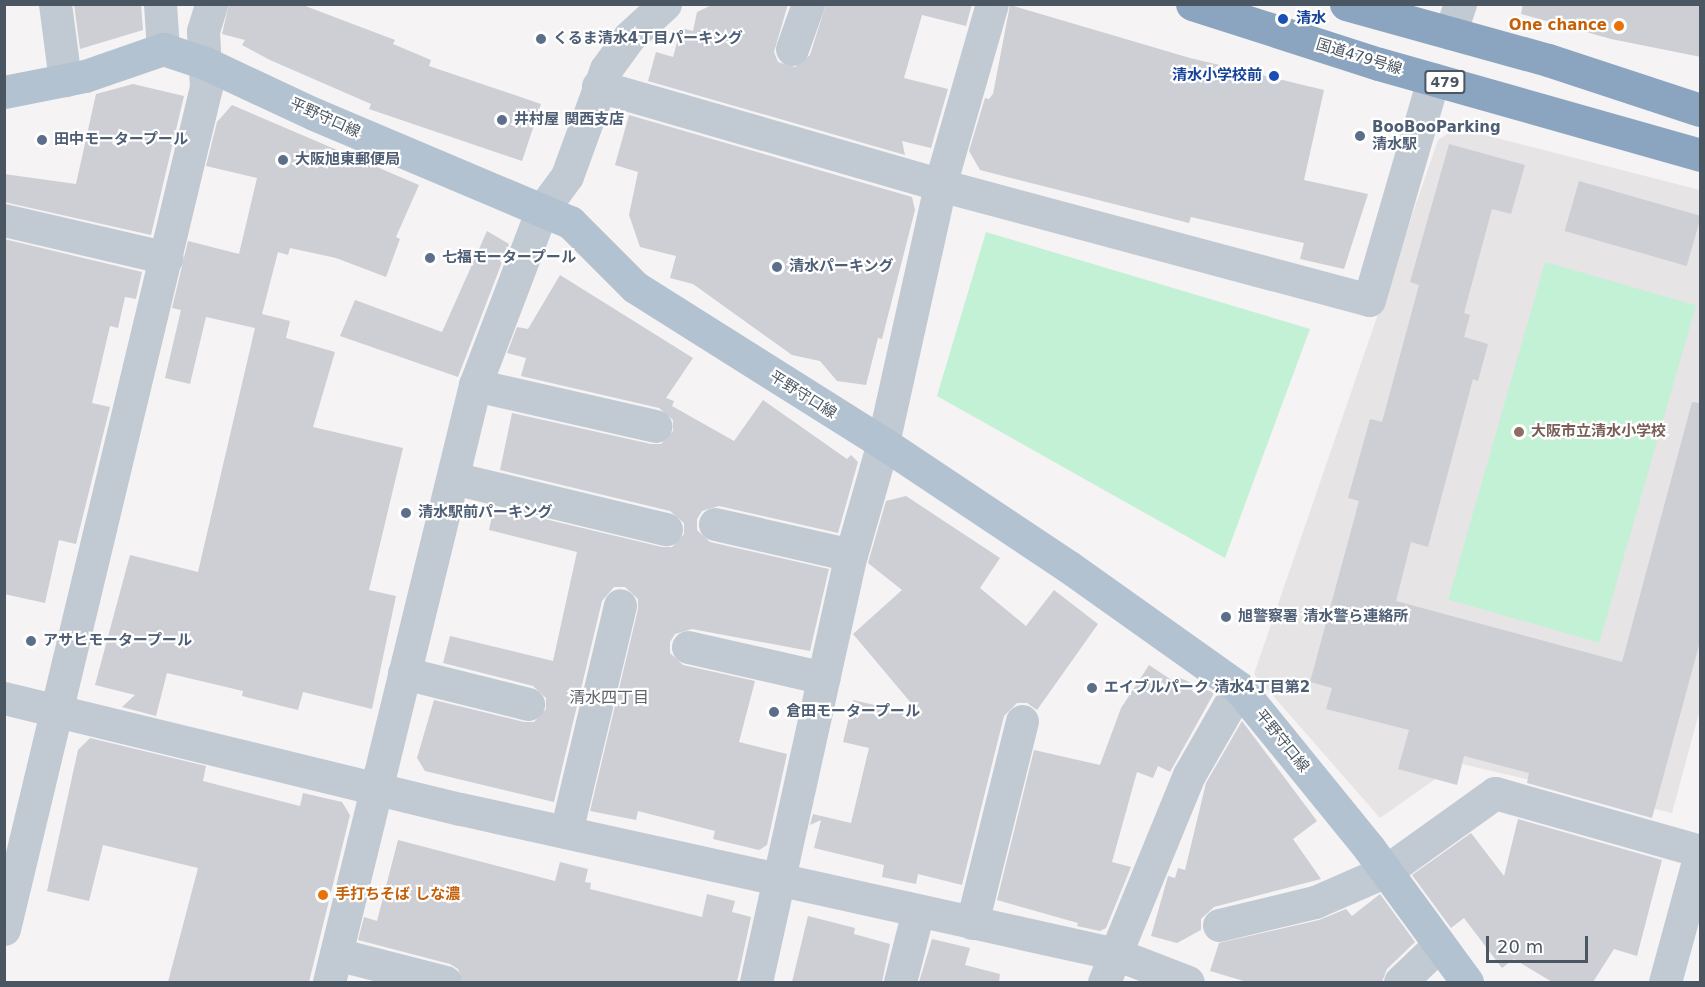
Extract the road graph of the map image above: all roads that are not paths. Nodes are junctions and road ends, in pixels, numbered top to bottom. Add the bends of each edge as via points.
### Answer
1 (55, 4) edge
2 (160, 4) edge
3 (211, 4) edge
4 (665, 4) edge
5 (808, 4) edge
6 (992, 4) edge
7 (1192, 4) edge
8 (1346, 4) edge
9 (1455, 19) edge
10 (163, 49) junction
11 (792, 49) dead end
12 (205, 63) junction
13 (1434, 79) junction
14 (65, 80) junction
15 (598, 86) junction
16 (4, 92) edge
17 (1701, 110) edge
18 (1701, 154) edge
19 (940, 185) junction
20 (542, 210) junction
21 (4, 220) edge
22 (167, 258) junction
23 (475, 385) junction
24 (655, 426) dead end
25 (883, 443) junction
26 (453, 478) junction
27 (715, 524) dead end
28 (666, 529) dead end
29 (851, 555) junction
30 (620, 605) dead end
31 (688, 647) dead end
32 (404, 674) junction
33 (824, 678) junction
34 (1239, 688) junction
35 (4, 698) edge
36 (528, 704) dead end
37 (58, 711) junction
38 (1022, 721) dead end
39 (376, 788) junction
40 (566, 832) junction
41 (1701, 853) edge
42 (1386, 871) junction
43 (781, 879) junction
44 (918, 911) junction
45 (972, 923) junction
46 (1219, 925) dead end
47 (4, 929) edge
48 (1439, 945) junction
49 (333, 968) edge
50 (1110, 968) edge
51 (445, 982) edge
52 (756, 982) edge
53 (900, 982) edge
54 (1184, 982) edge
55 (1400, 982) edge
56 (1467, 982) edge
57 (1665, 982) edge

1 - 14 street
2 - 10 street
3 - 12 street via 203,32
4 - 15 street via 629,37
5 - 11 street
6 - 19 street
7 - 13 highway, 国道479号線 / 479
8 - 9 highway
9 - 17 highway
10 - 12 main road, 平野守口線
10 - 14 main road
12 - 20 main road, 平野守口線 via 314,114
12 - 22 street via 206,87
13 - 18 highway, 国道479号線 / 479
13 - 19 street via 1369,300
14 - 16 main road
15 - 19 street
15 - 20 street via 567,176
19 - 25 street
20 - 23 street
20 - 25 main road, 平野守口線 via 578,229 635,287
21 - 22 street
22 - 37 street
23 - 24 street
23 - 26 street
25 - 29 street
25 - 34 main road, 平野守口線 via 1069,567
26 - 28 street
26 - 32 street
27 - 29 street
29 - 33 street
30 - 40 street
31 - 33 street
32 - 36 street
32 - 39 street
33 - 43 street
34 - 42 main road, 平野守口線
34 - 50 street via 1189,775
35 - 37 street
37 - 39 street
37 - 47 street
38 - 45 street
39 - 40 street
39 - 49 street
40 - 43 street
41 - 42 street via 1495,792
41 - 57 street
42 - 46 street via 1316,902
42 - 48 main road, 平野守口線
43 - 44 street
43 - 52 street
44 - 45 street
44 - 53 street
45 - 50 street
48 - 55 street
48 - 56 main road, 平野守口線
49 - 51 street
50 - 54 street

